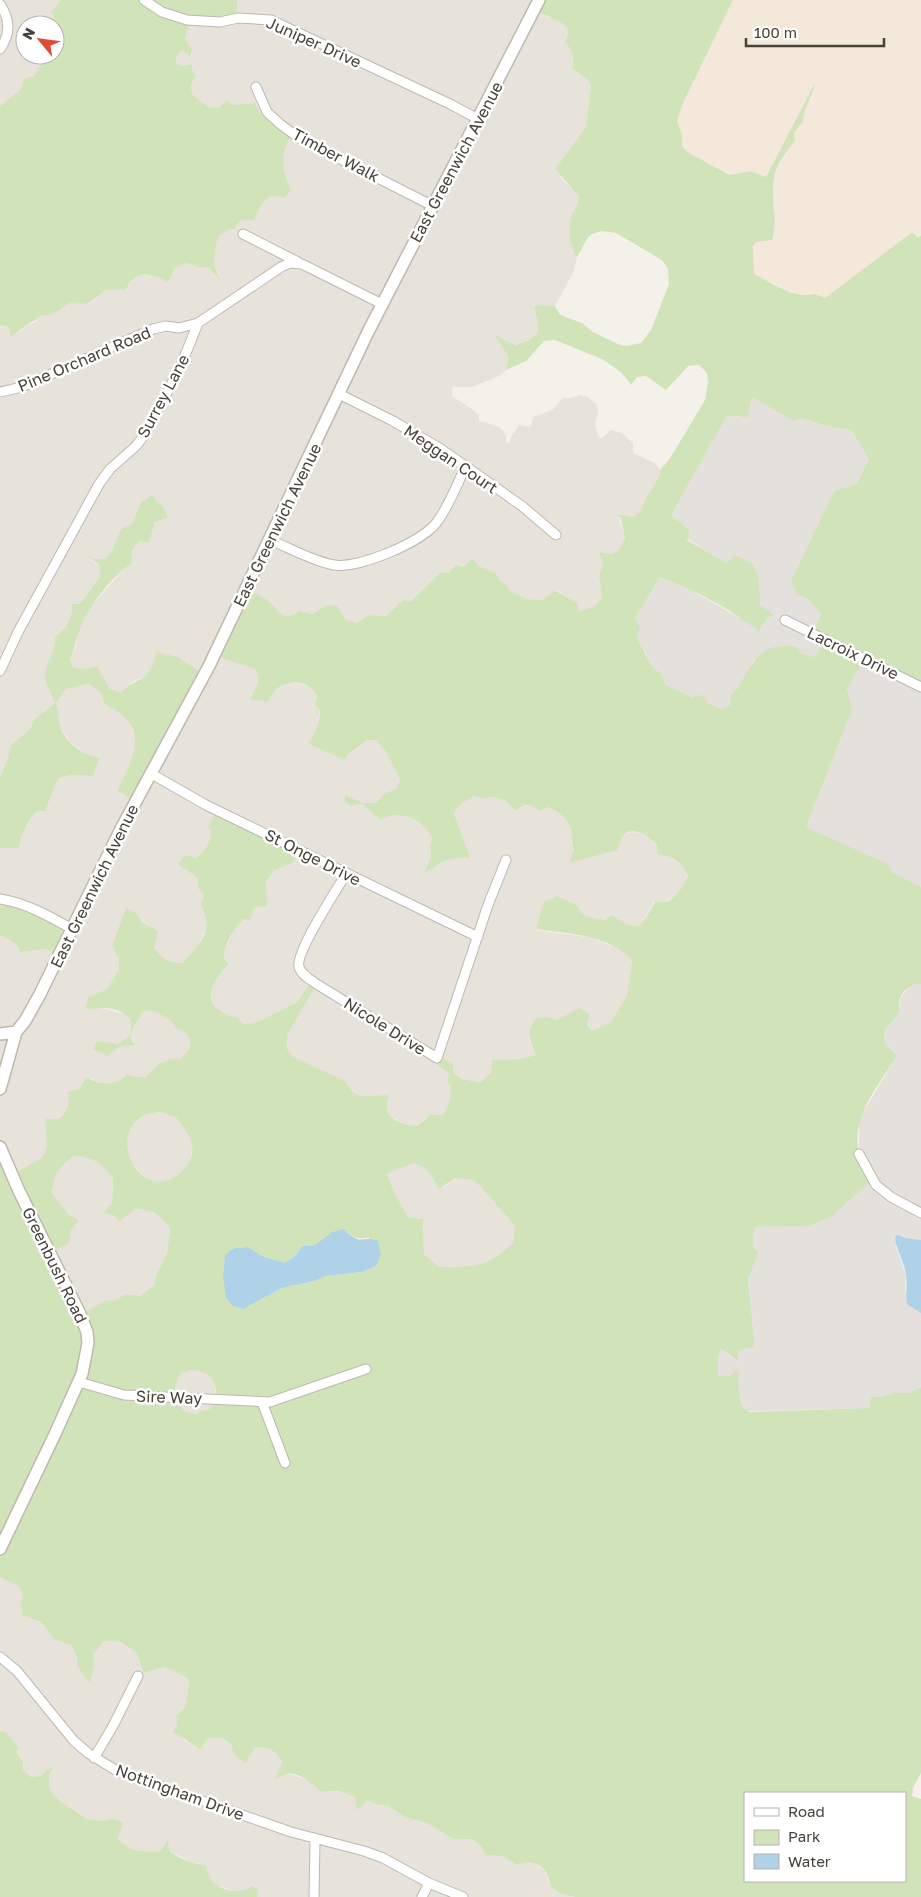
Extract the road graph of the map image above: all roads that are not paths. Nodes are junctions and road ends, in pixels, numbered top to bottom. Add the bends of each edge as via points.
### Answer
1 (144, 0) edge
2 (539, 0) edge
3 (0, 4) edge
4 (0, 48) edge
5 (256, 87) dead end
6 (478, 119) junction
7 (433, 206) junction
8 (243, 234) dead end
9 (302, 264) junction
10 (382, 304) junction
11 (198, 324) junction
12 (0, 392) edge
13 (339, 394) junction
14 (465, 468) junction
15 (556, 535) dead end
16 (270, 540) junction
17 (785, 620) dead end
18 (0, 671) edge
19 (921, 687) edge
20 (150, 773) junction
21 (506, 860) dead end
22 (346, 874) junction
23 (0, 899) edge
24 (72, 928) junction
25 (478, 937) junction
26 (16, 1032) junction
27 (0, 1034) edge
28 (0, 1089) edge
29 (0, 1147) edge
30 (858, 1154) dead end
31 (921, 1213) edge
32 (366, 1369) dead end
33 (79, 1382) junction
34 (262, 1402) junction
35 (285, 1463) dead end
36 (0, 1549) edge
37 (0, 1657) edge
38 (138, 1676) dead end
39 (94, 1758) junction
40 (315, 1840) junction
41 (429, 1883) junction
42 (314, 1897) edge
43 (422, 1897) edge
44 (463, 1897) edge

1 - 6 street, Juniper Drive via 162,12 187,20 271,20
2 - 6 street, East Greenwich Avenue
3 - 4 street via 8,17 8,28 6,40
5 - 7 street, Timber Walk via 267,112 299,138
6 - 7 street, East Greenwich Avenue
7 - 10 street, East Greenwich Avenue
8 - 9 street
9 - 10 street
9 - 11 street via 290,263 281,267
10 - 13 street, East Greenwich Avenue
11 - 12 street, Pine Orchard Road via 153,329 22,388
11 - 18 street, Surrey Lane via 180,368 145,434 98,484
13 - 14 street, Meggan Court via 418,435
13 - 16 street, East Greenwich Avenue
14 - 15 street, Meggan Court via 522,506
14 - 16 street via 442,514 428,533 363,562 334,565
16 - 20 street, East Greenwich Avenue via 209,666
17 - 19 street, Lacroix Drive
20 - 22 street, St Onge Drive
20 - 24 street, East Greenwich Avenue
21 - 25 street, Nicole Drive
22 - 25 street, St Onge Drive
22 - 25 street, Nicole Drive via 298,958 301,972 437,1058
23 - 24 street via 32,908
24 - 26 street, East Greenwich Avenue via 26,1021
26 - 27 street
26 - 28 street
29 - 33 street, Greenbush Road via 87,1332 87,1354
30 - 31 street via 876,1185
32 - 34 street, Sire Way
33 - 34 street, Sire Way via 124,1395
33 - 36 street, Greenbush Road
34 - 35 street
37 - 39 street, Nottingham Drive via 17,1671 74,1741
38 - 39 street
39 - 40 street, Nottingham Drive via 117,1771
40 - 41 street, Nottingham Drive via 383,1858
40 - 42 street
41 - 43 street
41 - 44 street, Nottingham Drive

